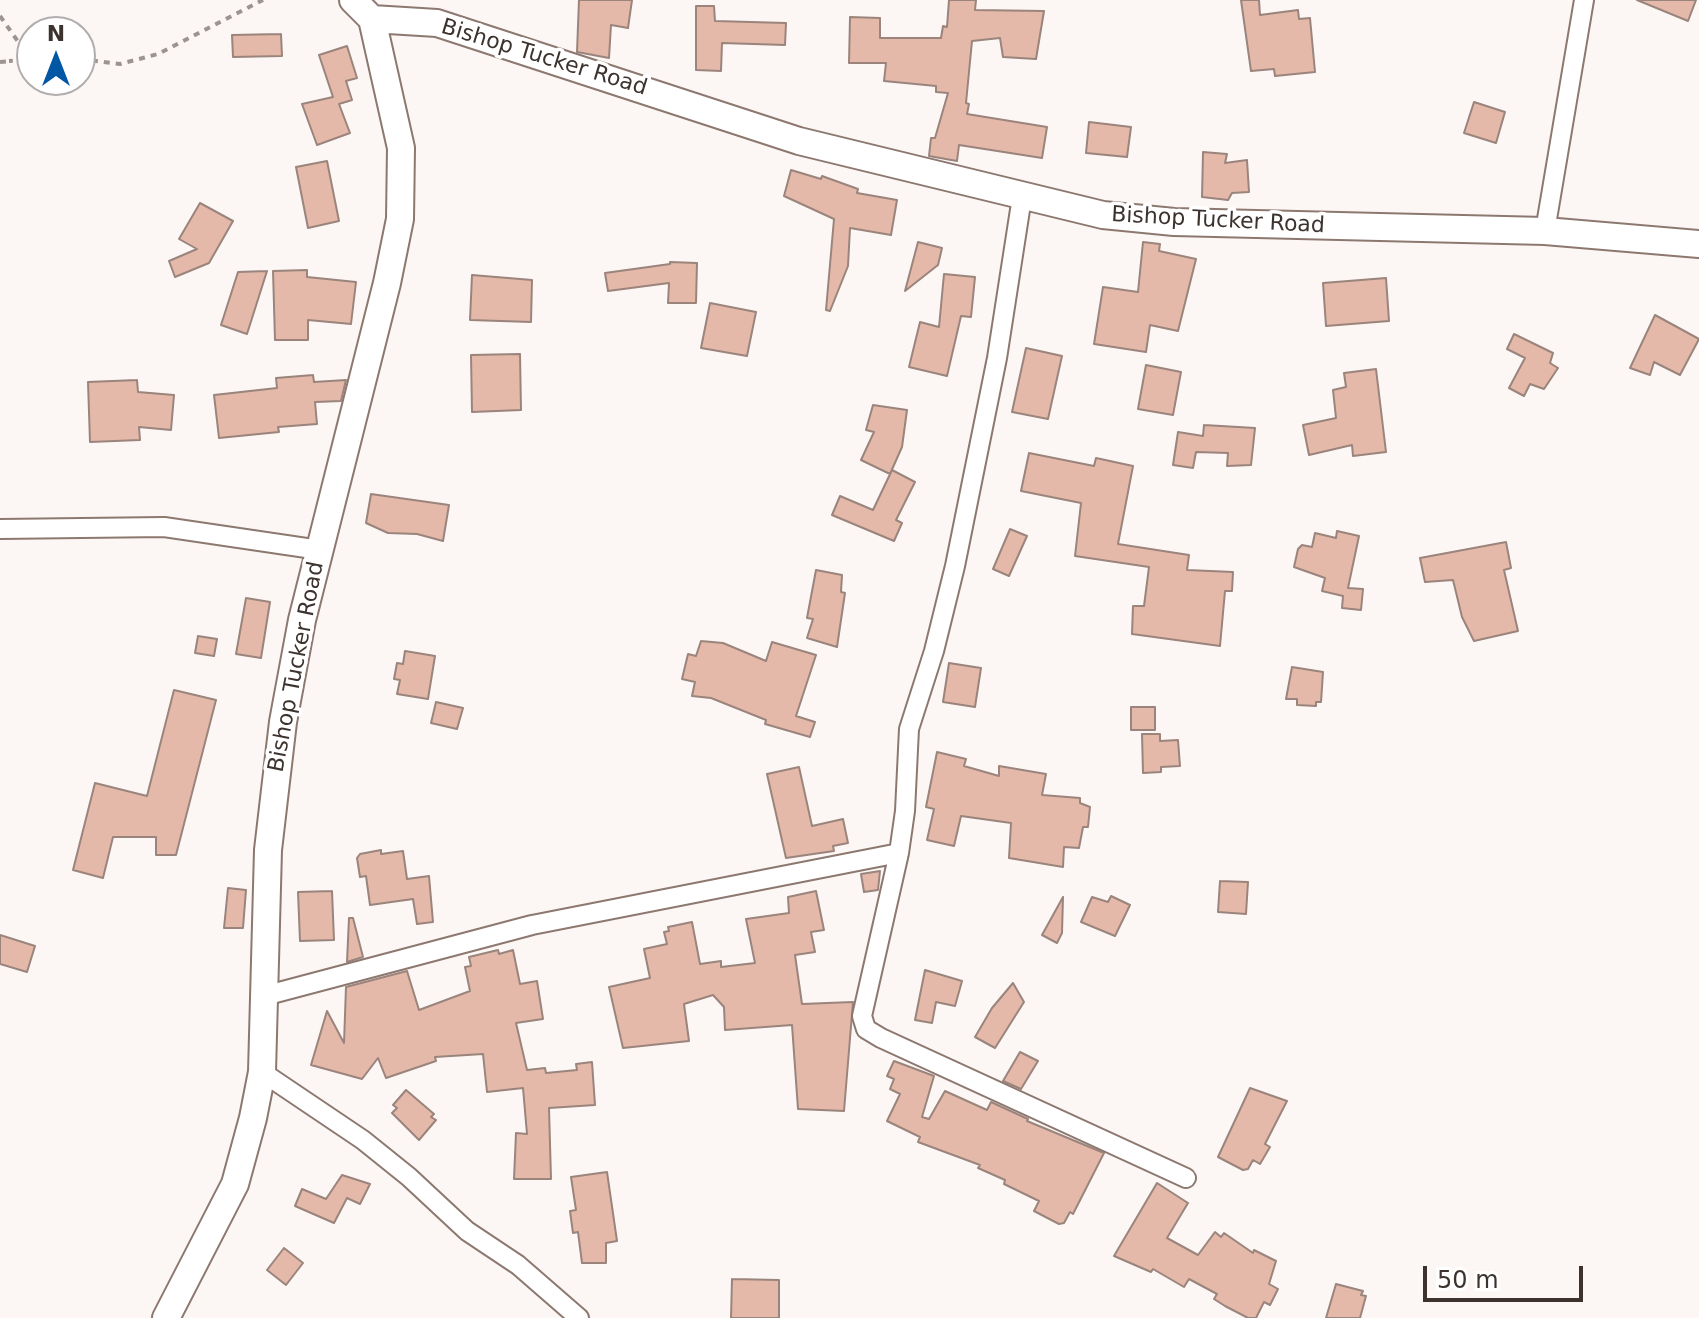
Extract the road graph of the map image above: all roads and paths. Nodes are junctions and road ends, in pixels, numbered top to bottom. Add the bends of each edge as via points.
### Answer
1 (263, 0) edge
2 (353, 0) edge
3 (1584, 0) edge
4 (372, 10) edge
5 (0, 16) edge
6 (9, 61) junction
7 (96, 61) edge
8 (0, 62) edge
9 (16, 62) edge
10 (1022, 197) junction
11 (1545, 231) junction
12 (1699, 244) edge
13 (0, 529) edge
14 (320, 550) junction
15 (899, 853) junction
16 (264, 996) junction
17 (262, 1072) junction
18 (1186, 1178) dead end
19 (166, 1318) edge
20 (579, 1318) edge

1 - 7 path via 158,54 120,64
2 - 4 main road
3 - 11 street
4 - 10 main road, Bishop Tucker Road via 437,23 799,141
4 - 14 main road, Bishop Tucker Road via 401,148 400,219
5 - 6 path via 31,60
6 - 8 path
6 - 9 path
10 - 11 main road, Bishop Tucker Road via 1103,215 1174,222
10 - 15 street via 997,358 955,566 909,729
11 - 12 main road, Bishop Tucker Road
13 - 14 street via 164,527
14 - 16 main road, Bishop Tucker Road via 302,620 272,798
15 - 16 street via 532,925
15 - 18 street via 863,1009 866,1029
16 - 17 main road, Bishop Tucker Road
17 - 19 main road, Bishop Tucker Road via 235,1184
17 - 20 street via 386,1158 467,1231 518,1265

